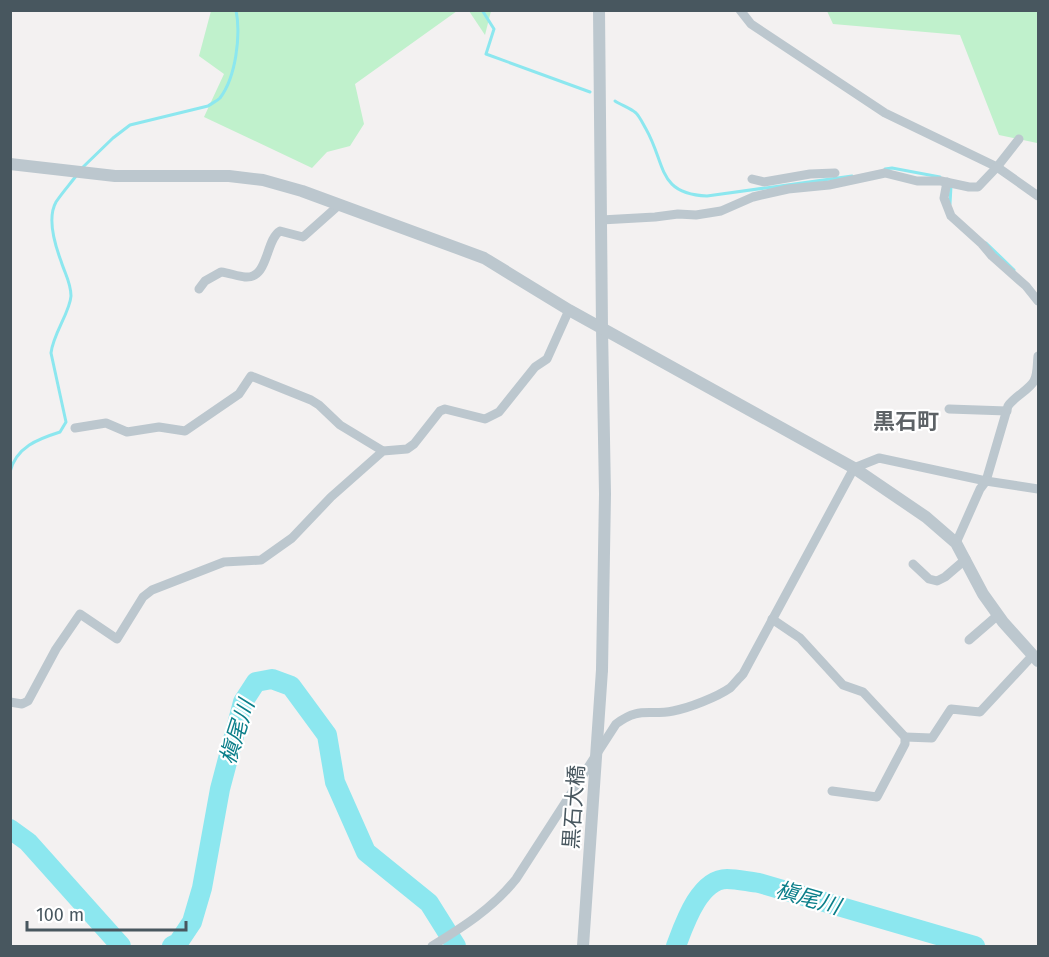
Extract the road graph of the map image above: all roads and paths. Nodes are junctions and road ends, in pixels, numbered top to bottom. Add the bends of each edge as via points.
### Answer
1 (599, 10) edge
2 (740, 10) edge
3 (1019, 139) dead end
4 (10, 164) edge
5 (997, 167) junction
6 (835, 173) dead end
7 (818, 174) junction
8 (752, 179) dead end
9 (947, 182) junction
10 (819, 186) junction
11 (1038, 196) edge
12 (339, 205) junction
13 (601, 219) junction
14 (199, 289) dead end
15 (1038, 301) edge
16 (569, 310) junction
17 (602, 328) junction
18 (1038, 356) edge
19 (1036, 384) edge
20 (949, 409) dead end
21 (1007, 411) junction
22 (75, 428) dead end
23 (383, 451) junction
24 (854, 468) junction
25 (986, 481) junction
26 (1038, 489) edge
27 (956, 543) junction
28 (966, 559) junction
29 (913, 564) dead end
30 (998, 615) junction
31 (772, 619) junction
32 (969, 640) dead end
33 (1036, 658) edge
34 (10, 702) edge
35 (905, 737) junction
36 (832, 791) dead end
37 (432, 946) edge
38 (583, 946) edge

1 - 13 street, 黒石大橋
2 - 5 street via 751,24 885,113
3 - 5 street
4 - 12 street via 115,176 248,177
5 - 9 street via 978,187
5 - 11 street
6 - 7 street
7 - 8 street via 764,182
7 - 10 street
9 - 10 street via 917,181 885,173
9 - 15 street via 945,198 951,216
10 - 13 street via 788,189 696,215
12 - 14 street via 303,237 280,231 274,234 262,267 255,274 247,278 221,272
12 - 16 street via 484,258
13 - 17 street, 黒石大橋
16 - 17 street
16 - 23 street via 547,359 535,367 499,412 485,419 445,409 407,449
17 - 24 street
17 - 38 street, 黒石大橋, bridge via 602,670
18 - 19 street
19 - 21 street via 1015,396
20 - 21 street
21 - 25 street
22 - 23 street via 106,423 127,432 159,427 185,431 239,394 251,376 320,405 340,424
23 - 34 street via 292,538 261,560 224,562 152,590 143,597 117,639 80,614 28,701
24 - 25 street via 879,458
24 - 27 street via 926,517
24 - 31 street
25 - 26 street
25 - 27 street
27 - 28 street
28 - 29 street via 937,581
28 - 30 street
30 - 32 street
30 - 33 street
31 - 35 street via 800,638 843,685 863,692
31 - 37 street via 743,674 730,687 694,704 672,711 628,715 616,724 503,896
33 - 35 street via 980,712 951,709 932,738
35 - 36 street via 877,797

